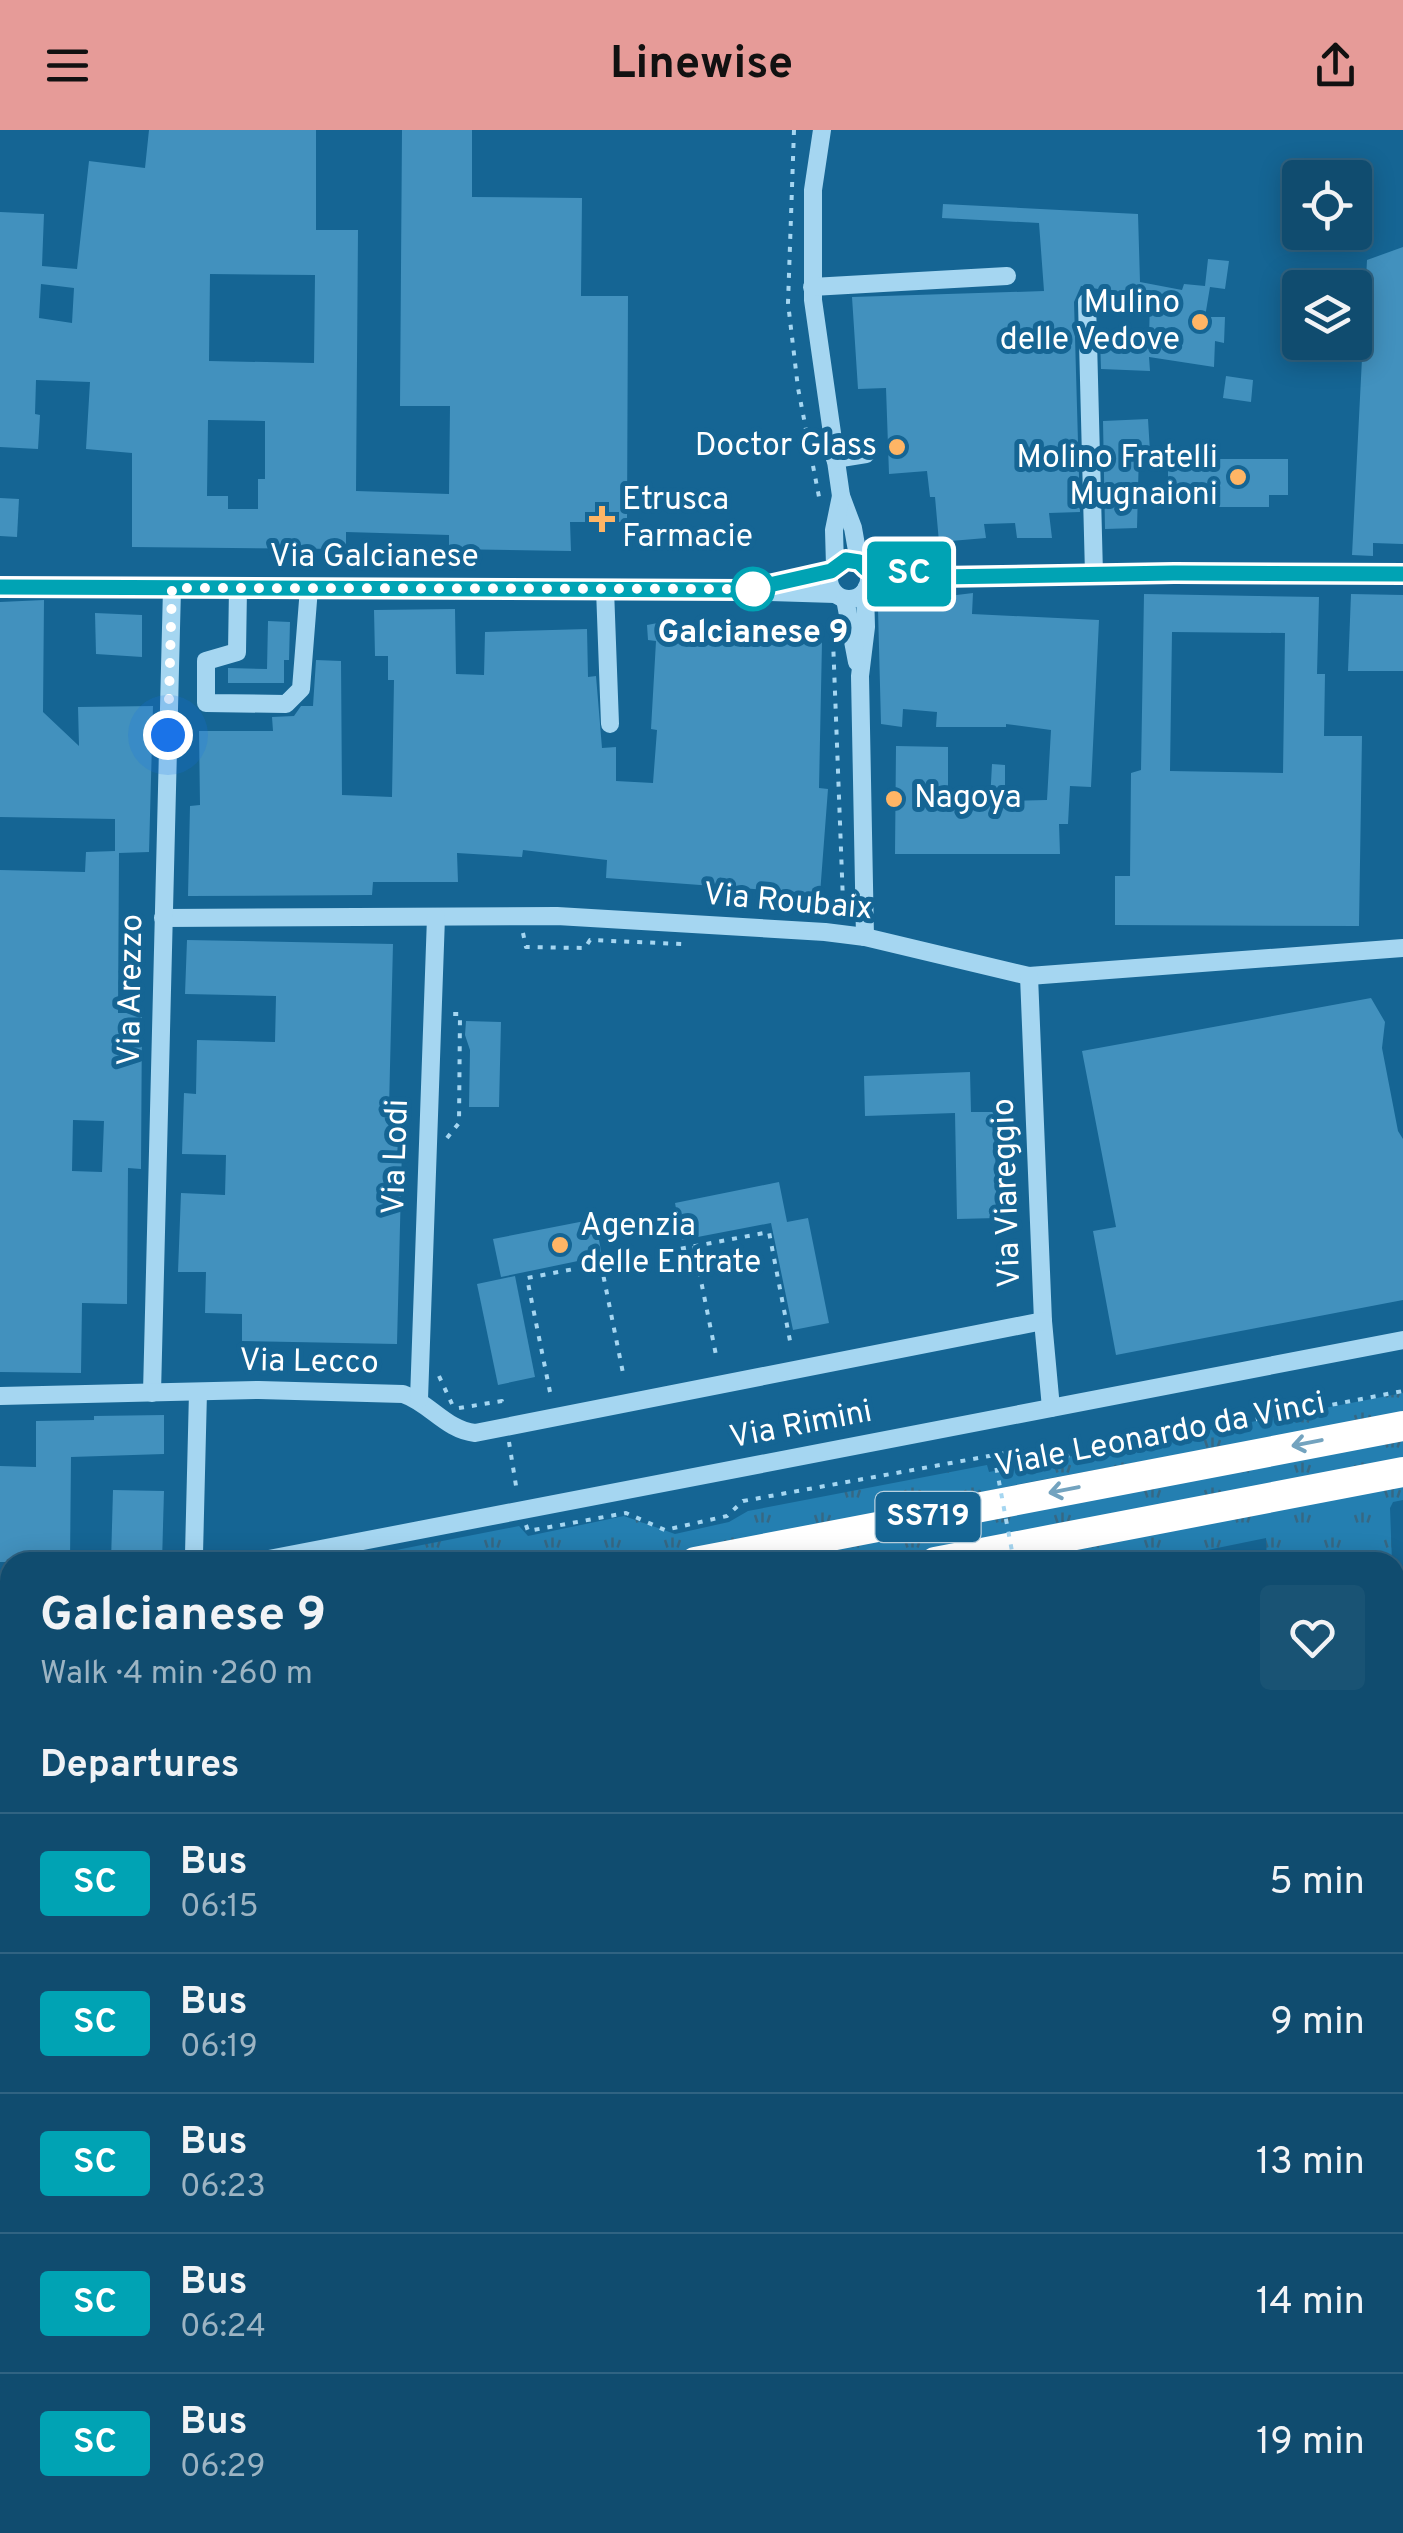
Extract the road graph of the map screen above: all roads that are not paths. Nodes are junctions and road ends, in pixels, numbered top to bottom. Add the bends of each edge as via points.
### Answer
1 (822, 130) edge
2 (1007, 276) dead end
3 (812, 287) junction
4 (1087, 302) dead end
5 (866, 454) dead end
6 (835, 460) junction
7 (841, 496) junction
8 (833, 568) junction
9 (1094, 574) junction
10 (1403, 574) edge
11 (864, 577) junction
12 (0, 587) edge
13 (172, 588) junction
14 (238, 588) junction
15 (309, 588) junction
16 (605, 589) junction
17 (747, 590) junction
18 (840, 596) junction
19 (860, 676) junction
20 (610, 724) dead end
21 (436, 917) junction
22 (164, 918) junction
23 (865, 938) junction
24 (1403, 948) edge
25 (1029, 976) junction
26 (1044, 1320) junction
27 (1403, 1340) edge
28 (198, 1392) junction
29 (152, 1393) junction
30 (0, 1396) edge
31 (419, 1400) junction
32 (1051, 1408) junction
33 (1403, 1426) edge
34 (1403, 1472) edge
35 (194, 1552) edge
36 (305, 1552) edge
37 (747, 1552) edge
38 (984, 1552) edge

1 - 3 street
2 - 3 street
3 - 6 street
4 - 9 street
5 - 6 street
6 - 7 street
7 - 8 street
7 - 11 street
8 - 11 street, Via Galcianese via 846,560
8 - 17 street, Via Galcianese
8 - 18 street via 829,583
9 - 10 street, Via Galcianese
9 - 11 street, Via Galcianese
11 - 18 street, Via Galcianese via 856,598
11 - 19 street
12 - 13 street, Via Galcianese
13 - 14 street, Via Galcianese
13 - 22 street, Via Arezzo
14 - 15 street, Via Galcianese
14 - 15 street via 238,652 206,661 206,703 286,704 301,689
15 - 16 street, Via Galcianese
16 - 17 street, Via Galcianese
16 - 20 street
17 - 18 street, Via Galcianese
18 - 19 street
19 - 23 street
21 - 22 street, Via Roubaix
21 - 23 street, Via Roubaix via 557,916
21 - 31 street, Via Lodi
22 - 29 street, Via Arezzo
23 - 25 street, Via Roubaix
24 - 25 street, Via Roubaix
25 - 26 street, Via Viareggio
26 - 31 street via 476,1433 459,1432
26 - 32 street, Via Viareggio
27 - 32 street, Via Rimini
28 - 29 street, Via Lecco
28 - 31 street, Via Lecco via 402,1394
28 - 35 street
29 - 30 street, Via Lecco
32 - 36 street, Via Rimini
33 -> 37 highway, Viale Leonardo da Vinci / SS719
34 - 38 highway, SS719

